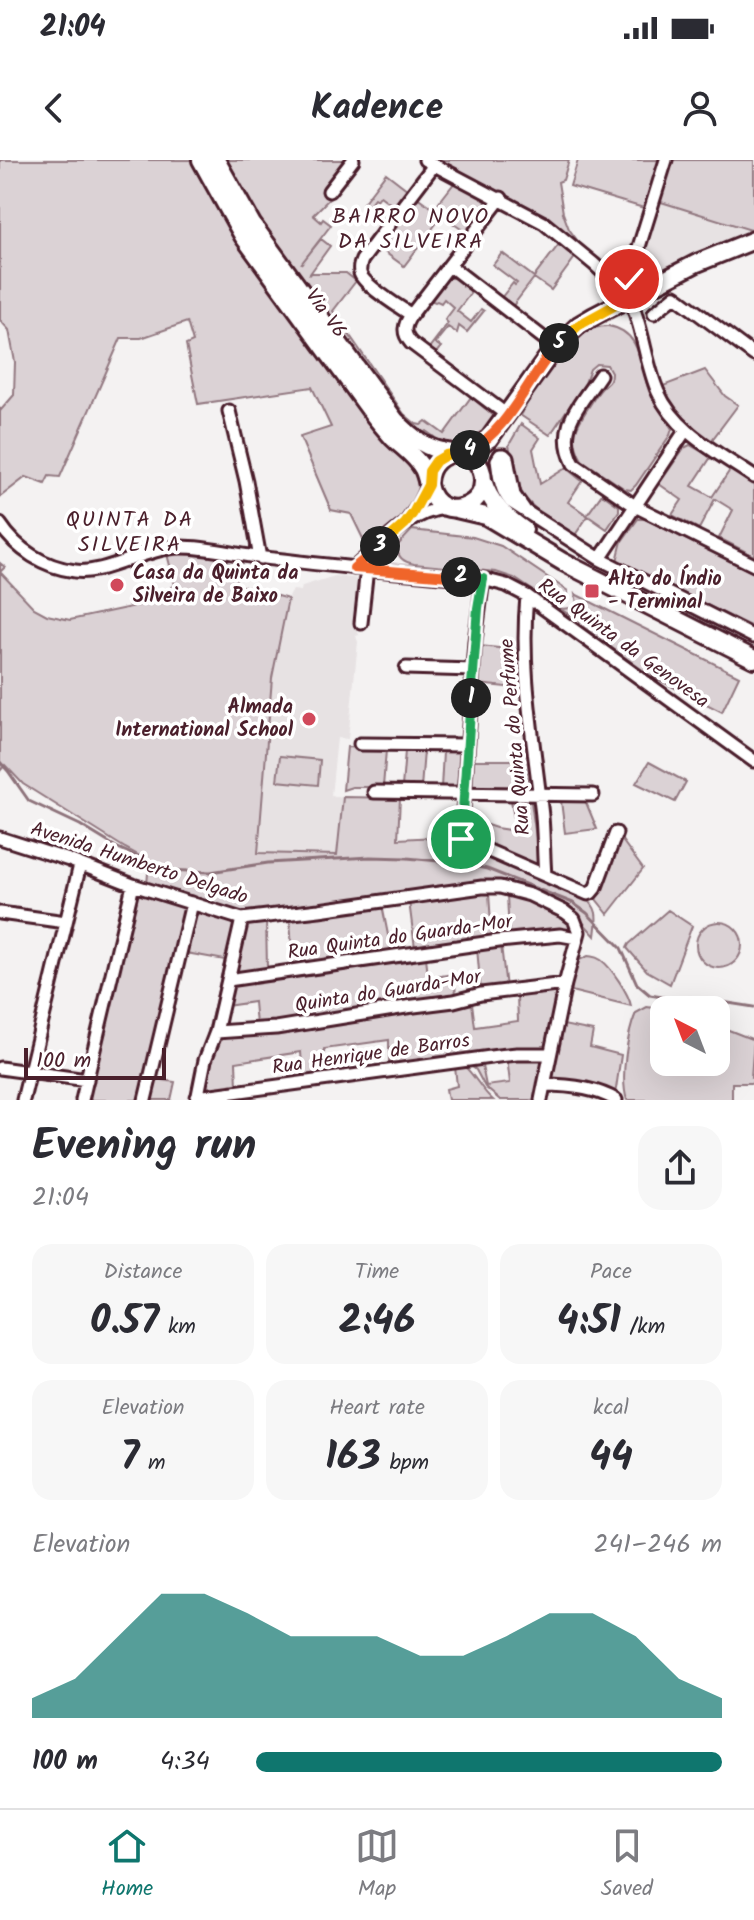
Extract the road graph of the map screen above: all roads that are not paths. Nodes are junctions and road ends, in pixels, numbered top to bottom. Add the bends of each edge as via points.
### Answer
1 (201, 160) edge
2 (216, 160) edge
3 (353, 160) edge
4 (666, 160) edge
5 (429, 162) edge
6 (329, 191) dead end
7 (501, 198) junction
8 (754, 240) edge
9 (450, 266) junction
10 (630, 297) junction
11 (654, 313) dead end
12 (411, 315) junction
13 (555, 347) junction
14 (754, 355) edge
15 (600, 375) dead end
16 (229, 411) dead end
17 (507, 415) junction
18 (685, 431) junction
19 (489, 439) junction
20 (457, 453) junction
21 (754, 477) edge
22 (483, 478) junction
23 (428, 484) junction
24 (508, 490) dead end
25 (635, 506) junction
26 (451, 508) junction
27 (0, 524) edge
28 (405, 524) junction
29 (260, 558) junction
30 (600, 559) junction
31 (754, 565) edge
32 (570, 566) junction
33 (354, 568) junction
34 (367, 568) junction
35 (483, 579) junction
36 (527, 596) junction
37 (361, 623) dead end
38 (754, 637) edge
39 (754, 658) edge
40 (406, 668) dead end
41 (473, 670) junction
42 (360, 744) dead end
43 (467, 745) junction
44 (752, 755) edge
45 (374, 792) dead end
46 (465, 794) junction
47 (593, 795) dead end
48 (539, 796) junction
49 (616, 833) dead end
50 (0, 838) edge
51 (80, 865) junction
52 (545, 875) junction
53 (133, 885) junction
54 (192, 903) junction
55 (0, 913) edge
56 (242, 919) junction
57 (66, 922) junction
58 (577, 938) junction
59 (228, 980) junction
60 (565, 984) junction
61 (216, 1032) junction
62 (550, 1054) junction
63 (0, 1068) edge
64 (29, 1073) junction
65 (87, 1080) junction
66 (544, 1085) junction
67 (197, 1098) edge
68 (23, 1100) edge
69 (82, 1100) edge
70 (145, 1100) edge
71 (541, 1100) edge
72 (616, 1100) edge

1 - 23 main road, Via V6 via 243,236 373,414 419,464
2 - 20 main road, Via V6 via 252,224 395,420 424,446
3 - 6 street
4 - 10 street via 629,279
5 - 7 street
5 - 12 street via 360,266 367,282
7 - 9 street
7 - 10 street via 551,228
8 - 10 main road
9 - 12 street
9 - 13 street
10 - 13 main road via 579,325
10 - 18 street via 658,393
11 - 14 street via 675,296
12 - 17 street via 404,327 407,338
13 - 17 main road
15 - 25 street via 566,429 571,459
16 - 29 street
17 - 19 main road
18 - 21 street
18 - 25 street
19 - 20 main road
19 - 22 main road
20 - 22 main road via 474,460
20 - 23 main road via 436,461
22 - 26 main road via 473,502
22 - 32 main road via 499,510
23 - 26 main road via 435,500
23 - 28 street
24 - 30 street via 524,509
25 - 30 street
25 - 31 street
26 - 28 street via 429,511
26 - 32 main road via 486,516
27 - 29 street, Rua Quinta da Genovesa via 34,557 72,571 94,570 165,548
28 - 33 street
29 - 33 street, Rua Quinta da Genovesa
30 - 38 street
32 - 39 main road
33 - 34 street, Rua Quinta da Genovesa
34 - 35 street, Rua Quinta da Genovesa
34 - 37 street
35 - 36 street, Rua Quinta da Genovesa
35 - 41 street
36 - 44 street, Rua Quinta da Genovesa
36 - 48 street, Rua Quinta do Perfume via 524,654
40 - 41 street
41 - 43 street
42 - 43 street
43 - 46 street
45 - 46 street
46 - 48 street
46 - 52 street via 461,839
47 - 48 street
48 - 52 street, Rua Quinta do Perfume
49 - 52 street via 591,893
50 - 51 street, Avenida Humberto Delgado
51 - 53 street, Avenida Humberto Delgado
51 - 57 street
53 - 54 street, Avenida Humberto Delgado
53 - 65 street
54 - 56 street, Avenida Humberto Delgado
54 - 70 street
55 - 57 street
56 - 58 street, Avenida Humberto Delgado via 500,887 565,912 574,919
56 - 59 street
57 - 64 street
58 - 59 street, Rua Quinta do Guarda-Mor via 499,941
58 - 60 street
59 - 61 street
60 - 61 street, Quinta do Guarda-Mor via 276,1028
60 - 62 street
61 - 67 street
62 - 66 street
62 - 67 street, Rua Henrique de Barros via 486,1057
63 - 64 street
64 - 65 street
64 - 68 street
65 - 69 street
66 - 71 street
66 - 72 street via 594,1091

